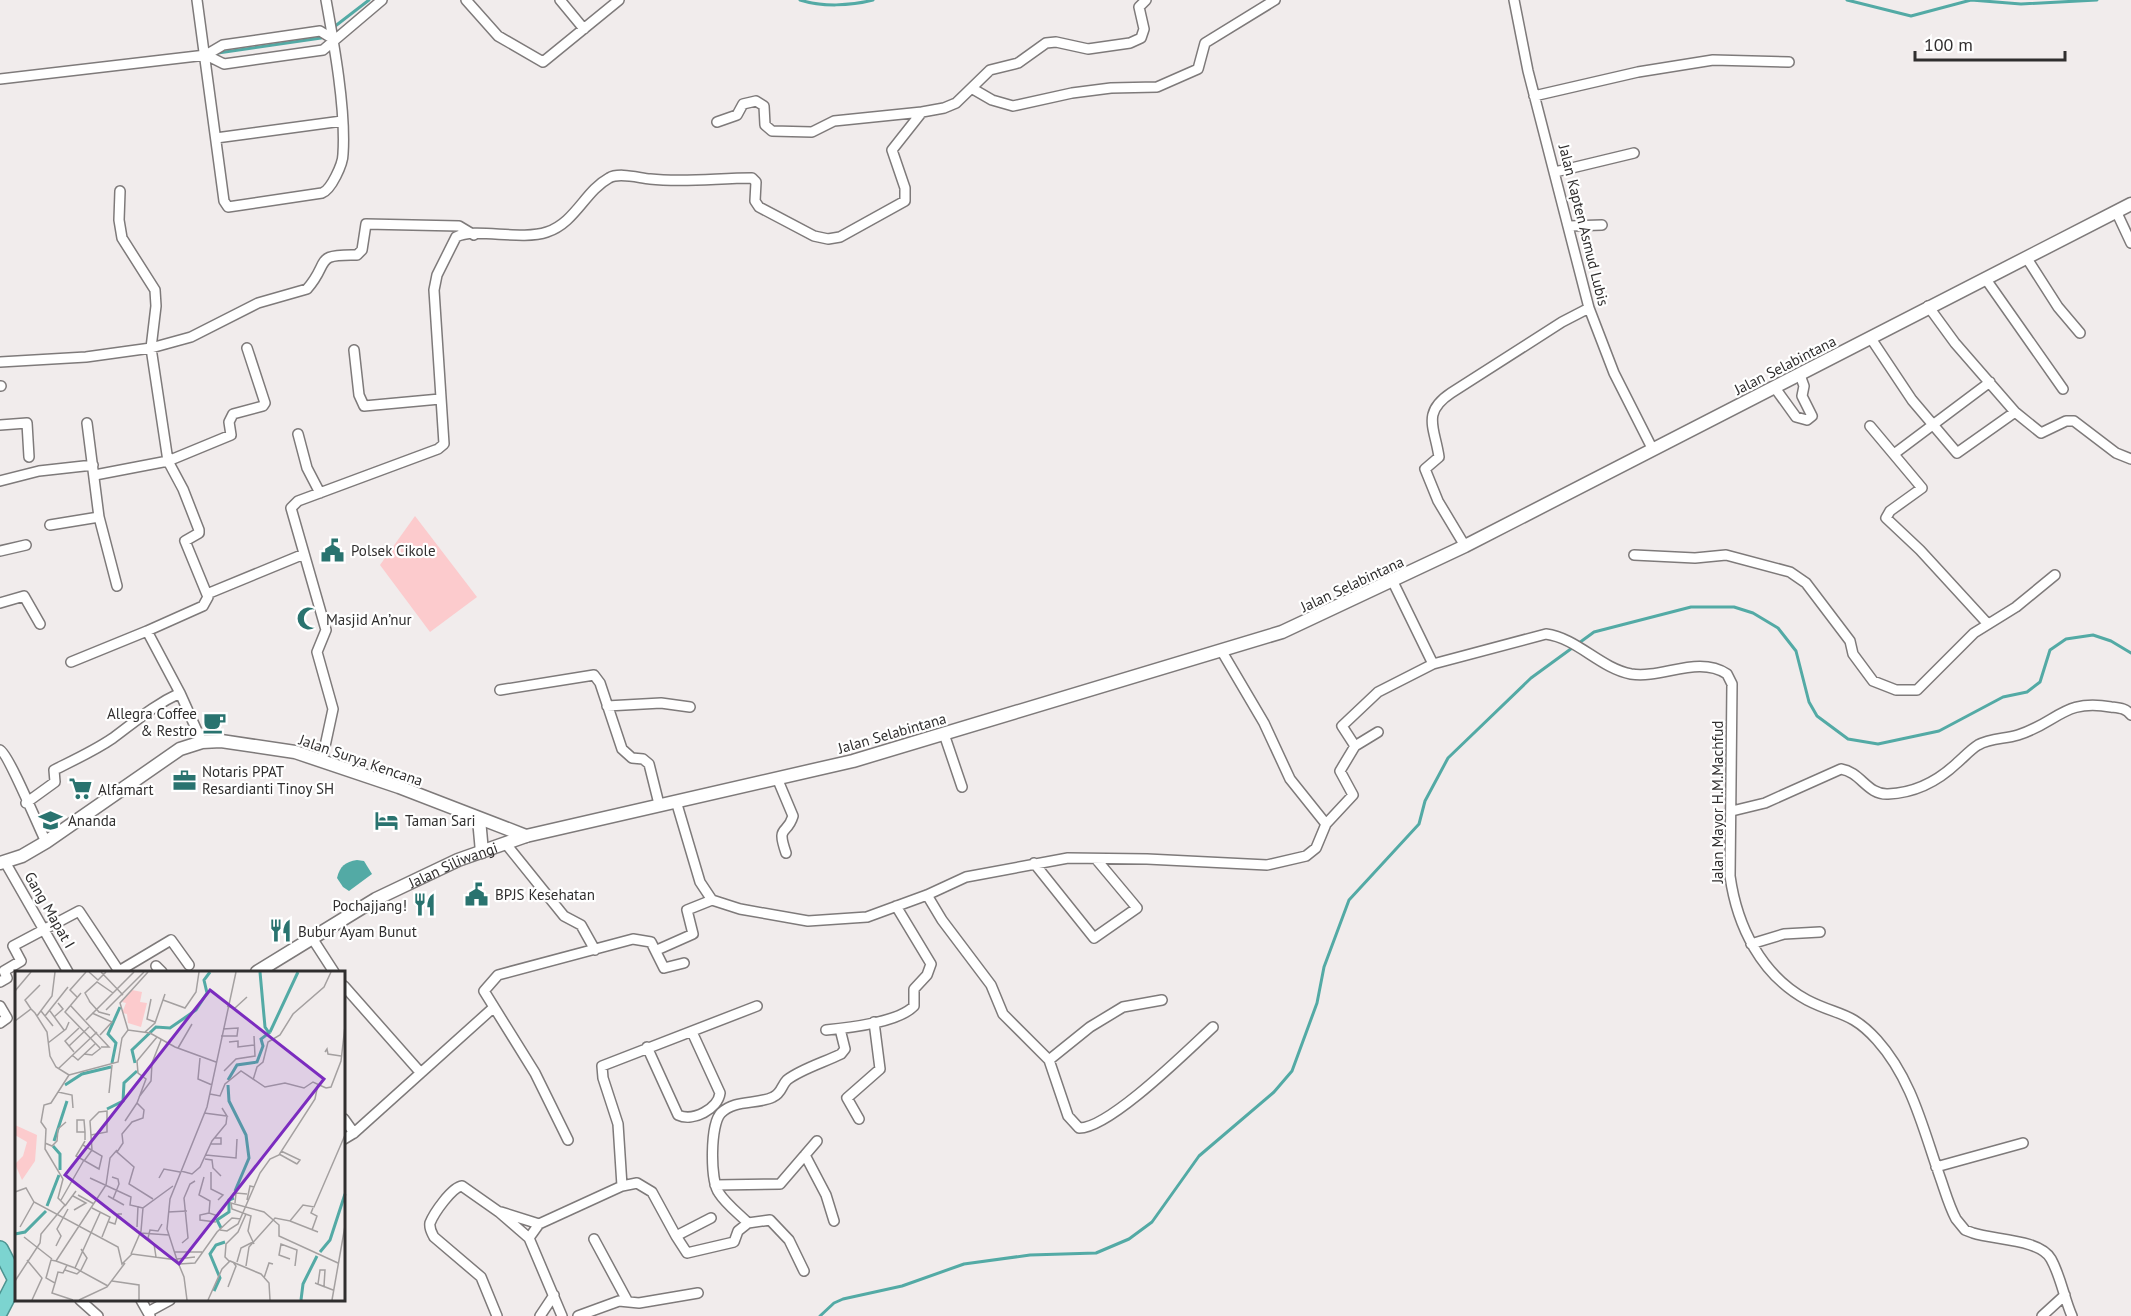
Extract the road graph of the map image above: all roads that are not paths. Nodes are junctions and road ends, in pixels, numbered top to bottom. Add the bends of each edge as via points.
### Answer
1 (197, 0) edge
2 (326, 0) edge
3 (382, 0) edge
4 (466, 0) edge
5 (560, 0) edge
6 (620, 0) edge
7 (1146, 0) edge
8 (1275, 0) edge
9 (1514, 0) edge
10 (584, 29) junction
11 (333, 39) junction
12 (206, 55) junction
13 (1789, 62) dead end
14 (0, 79) edge
15 (973, 89) junction
16 (1534, 96) junction
17 (922, 112) junction
18 (342, 121) junction
19 (717, 122) dead end
20 (216, 138) junction
21 (1634, 153) dead end
22 (1555, 172) junction
23 (120, 191) dead end
24 (2131, 204) edge
25 (2116, 211) junction
26 (1602, 225) dead end
27 (1570, 226) junction
28 (474, 235) junction
29 (2131, 243) edge
30 (2026, 257) junction
31 (1985, 278) junction
32 (1928, 306) junction
33 (1589, 308) junction
34 (2080, 333) dead end
35 (1870, 337) junction
36 (151, 348) junction
37 (247, 348) dead end
38 (354, 350) dead end
39 (0, 362) edge
40 (1800, 375) junction
41 (1990, 382) junction
42 (1775, 388) junction
43 (2063, 389) dead end
44 (440, 399) junction
45 (2015, 412) junction
46 (87, 423) dead end
47 (0, 425) edge
48 (1870, 426) dead end
49 (1932, 426) junction
50 (298, 434) dead end
51 (1652, 448) junction
52 (1894, 454) junction
53 (29, 457) dead end
54 (2131, 459) edge
55 (168, 461) junction
56 (94, 470) junction
57 (0, 481) edge
58 (320, 493) junction
59 (99, 517) junction
60 (50, 525) dead end
61 (26, 545) dead end
62 (1465, 546) junction
63 (0, 551) edge
64 (304, 554) junction
65 (1635, 555) dead end
66 (2055, 575) dead end
67 (1394, 582) junction
68 (117, 586) dead end
69 (207, 594) junction
70 (0, 603) edge
71 (1987, 623) junction
72 (40, 624) dead end
73 (147, 631) junction
74 (1221, 650) junction
75 (71, 662) dead end
76 (1433, 664) junction
77 (500, 690) dead end
78 (180, 693) junction
79 (607, 706) junction
80 (690, 707) dead end
81 (2131, 715) edge
82 (1378, 732) dead end
83 (944, 734) junction
84 (202, 742) junction
85 (1355, 746) junction
86 (0, 750) edge
87 (322, 760) junction
88 (777, 778) junction
89 (962, 787) dead end
90 (676, 801) junction
91 (26, 803) junction
92 (659, 804) junction
93 (1732, 811) junction
94 (479, 819) junction
95 (1326, 824) junction
96 (526, 836) junction
97 (46, 842) junction
98 (506, 844) junction
99 (482, 852) junction
100 (786, 853) dead end
101 (1096, 859) junction
102 (3, 863) edge
103 (1034, 863) junction
104 (927, 895) junction
105 (712, 900) junction
106 (896, 906) junction
107 (44, 930) junction
108 (1820, 932) dead end
109 (312, 938) junction
110 (1751, 944) junction
111 (595, 950) junction
112 (657, 950) junction
113 (684, 963) dead end
114 (189, 965) dead end
115 (67, 971) edge
116 (259, 971) edge
117 (333, 971) edge
118 (0, 982) edge
119 (345, 987) edge
120 (1162, 1000) dead end
121 (757, 1005) dead end
122 (0, 1006) edge
123 (493, 1008) junction
124 (874, 1022) junction
125 (0, 1023) edge
126 (1213, 1027) dead end
127 (840, 1029) junction
128 (826, 1030) dead end
129 (692, 1032) junction
130 (647, 1047) junction
131 (1049, 1060) junction
132 (420, 1072) junction
133 (859, 1119) dead end
134 (345, 1120) edge
135 (354, 1133) junction
136 (345, 1138) edge
137 (568, 1140) dead end
138 (817, 1142) dead end
139 (2023, 1143) dead end
140 (805, 1155) junction
141 (1936, 1167) junction
142 (715, 1185) junction
143 (622, 1186) junction
144 (499, 1212) junction
145 (711, 1218) dead end
146 (834, 1221) dead end
147 (748, 1223) junction
148 (539, 1224) junction
149 (676, 1236) junction
150 (529, 1238) junction
151 (594, 1239) dead end
152 (6, 1252) edge
153 (804, 1271) dead end
154 (15, 1277) edge
155 (15, 1282) edge
156 (698, 1293) dead end
157 (554, 1295) junction
158 (2065, 1295) junction
159 (82, 1301) edge
160 (167, 1301) edge
161 (628, 1302) junction
162 (0, 1311) edge
163 (149, 1314) edge
164 (7, 1316) edge
165 (98, 1316) edge
166 (497, 1316) edge
167 (540, 1316) edge
168 (562, 1316) edge
169 (578, 1316) edge
170 (2042, 1316) edge
171 (2072, 1316) edge

1 - 12 street
2 - 11 street
3 - 11 street
4 - 10 street via 498,36 541,61
5 - 10 street
6 - 10 street
7 - 15 street via 1139,7 1144,35 1141,38 1088,49 1046,43 1018,63 990,70
8 - 15 street via 1205,43 1198,69 1157,87 1072,93 1013,106
9 - 16 street, Jalan Kapten Asmud Lubis
11 - 12 street via 320,31 223,45
11 - 12 street via 323,50 224,64
11 - 18 street
12 - 14 street
12 - 20 street
13 - 16 street via 1713,60 1638,72
15 - 17 street via 949,107
16 - 22 street, Jalan Kapten Asmud Lubis
17 - 19 street via 834,121 812,132 772,131 765,124 764,106 756,101 744,104 737,115
17 - 28 street via 893,146 905,201 834,239 814,236 759,207 752,178 659,180 613,176 566,221 548,232 514,237
18 - 20 street
18 - 20 street via 343,156 327,192 228,207
21 - 22 street
22 - 27 street, Jalan Kapten Asmud Lubis
23 - 36 street via 122,238 155,290
24 - 25 street, Jalan Selabintana
25 - 29 street
25 - 30 street, Jalan Selabintana
26 - 27 street
27 - 33 street, Jalan Kapten Asmud Lubis
28 - 36 street via 459,226 366,224 362,250 357,255 326,258 307,289 258,303 190,337
28 - 44 street via 456,237 435,282
30 - 31 street, Jalan Selabintana
30 - 34 street
31 - 32 street, Jalan Selabintana
31 - 43 street
32 - 35 street, Jalan Selabintana
32 - 41 street
33 - 51 street, Jalan Kapten Asmud Lubis via 1614,374
33 - 62 street via 1436,405 1432,420 1439,457 1425,469 1438,501
35 - 40 street, Jalan Selabintana
35 - 49 street
36 - 39 street
36 - 55 street
37 - 55 street via 265,404 233,414 230,436
38 - 44 street via 364,406
40 - 42 street, Jalan Selabintana
40 - 42 street via 1802,396 1812,412 1807,420 1796,417
41 - 45 street
41 - 49 street
42 - 51 street, Jalan Selabintana
44 - 58 street via 445,438 442,447
45 - 49 street via 1957,453
45 - 54 street via 2041,433 2074,421 2116,453
46 - 56 street
47 - 53 street via 27,423
48 - 52 street
49 - 52 street
50 - 58 street
51 - 62 street, Jalan Selabintana
52 - 71 street via 1922,488 1886,518
55 - 56 street
55 - 69 street via 199,530 185,541
56 - 57 street via 39,471
56 - 59 street
58 - 64 street via 298,501 291,508
59 - 60 street
59 - 68 street
61 - 63 street
62 - 67 street, Jalan Selabintana
64 - 69 street
64 - 87 street via 326,630 317,652 333,710
65 - 71 street via 1726,555 1790,572 1806,583 1850,641 1853,654 1873,681 1896,690 1917,690
66 - 71 street via 2016,607
67 - 74 street, Jalan Selabintana via 1282,632
67 - 76 street
69 - 73 street via 203,606
70 - 72 street via 24,596
73 - 75 street
73 - 78 street
74 - 83 street, Jalan Selabintana
74 - 95 street via 1264,723 1290,779
76 - 85 street via 1385,688 1343,724
76 - 93 street, Jalan Mayor H.M.Machfud via 1546,634 1629,674 1658,674 1694,667 1720,669 1732,684
77 - 79 street via 594,675
78 - 84 street
78 - 91 street via 143,712 90,752 54,770 55,782
79 - 80 street via 661,703
79 - 92 street via 622,749 649,764
81 - 93 street via 2124,709 2077,705 2029,731 1976,746 1925,786 1879,794 1852,772 1841,769 1765,803
82 - 85 street
83 - 88 street, Jalan Selabintana
83 - 89 street
84 - 87 street, Jalan Surya Kencana via 265,745
84 - 97 street, Jalan Surya Kencana via 180,749
85 - 95 street via 1340,771 1353,795
86 - 91 street via 8,756
87 - 94 street, Jalan Surya Kencana
88 - 90 street, Jalan Selabintana
88 - 100 street via 793,816 782,831
90 - 92 street, Jalan Selabintana
90 - 105 street via 700,882
91 - 97 street
92 - 96 street, Jalan Selabintana
93 - 110 street, Jalan Mayor H.M.Machfud via 1730,876 1734,903
94 - 96 street, Jalan Surya Kencana
94 - 99 street
95 - 101 street via 1316,848 1306,856 1267,865
96 - 98 street, Jalan Siliwangi
97 - 102 street, Jalan Surya Kencana
98 - 99 street, Jalan Siliwangi
98 - 111 street via 564,916 581,924
99 - 109 street, Jalan Siliwangi via 408,883
101 - 103 street
101 - 103 street via 1137,908 1094,938
102 - 107 street, Gang Mapat I
103 - 104 street via 966,877
104 - 106 street
104 - 131 street via 991,985 1003,1014
105 - 106 street via 808,921 867,917
105 - 112 street via 687,910 693,934
106 - 124 street via 931,969 914,989 913,1008
107 - 114 street via 81,911 118,971 171,940
107 - 115 street, Gang Mapat I
107 - 118 street via 13,946 21,961 4,971 7,978
108 - 110 street via 1784,934
109 - 116 street, Jalan Siliwangi
109 - 117 street
110 - 141 street, Jalan Mayor H.M.Machfud via 1785,984 1809,1000 1852,1017 1893,1058 1911,1093
111 - 112 street via 640,938 651,942
111 - 123 street via 498,975 484,991
112 - 113 street via 664,968
119 - 132 street
120 - 131 street via 1123,1007
121 - 129 street
122 - 125 street via 7,1018
123 - 132 street
123 - 137 street via 536,1073
124 - 127 street
124 - 133 street via 880,1069 847,1100
126 - 131 street via 1120,1108 1088,1127 1079,1128 1068,1116
127 - 128 street
127 - 142 street via 844,1049 841,1054 788,1080 772,1098 737,1104 720,1113 715,1128
129 - 130 street
129 - 130 street via 720,1092 716,1103 700,1114 684,1118 678,1115
130 - 143 street via 605,1063 601,1070 618,1124
132 - 135 street
134 - 135 street
135 - 136 street
138 - 140 street
139 - 141 street
140 - 142 street via 780,1184
140 - 146 street via 826,1195
141 - 158 street, Jalan Mayor H.M.Machfud via 1951,1211 1961,1226 1979,1235 2040,1248 2051,1259
142 - 147 street
143 - 148 street
143 - 149 street via 637,1183 652,1192
144 - 148 street
144 - 150 street
144 - 166 street via 457,1186 430,1222 434,1237 482,1277
145 - 149 street
147 - 149 street via 732,1243 687,1253
147 - 153 street via 770,1220 789,1240
148 - 150 street
150 - 157 street
151 - 161 street
152 - 154 highway
155 - 162 highway
156 - 161 street
157 - 167 street
157 - 168 street
158 - 170 street
158 - 171 street, Jalan Mayor H.M.Machfud
159 - 165 street
160 - 163 street
161 - 169 street via 608,1303
162 - 164 street

